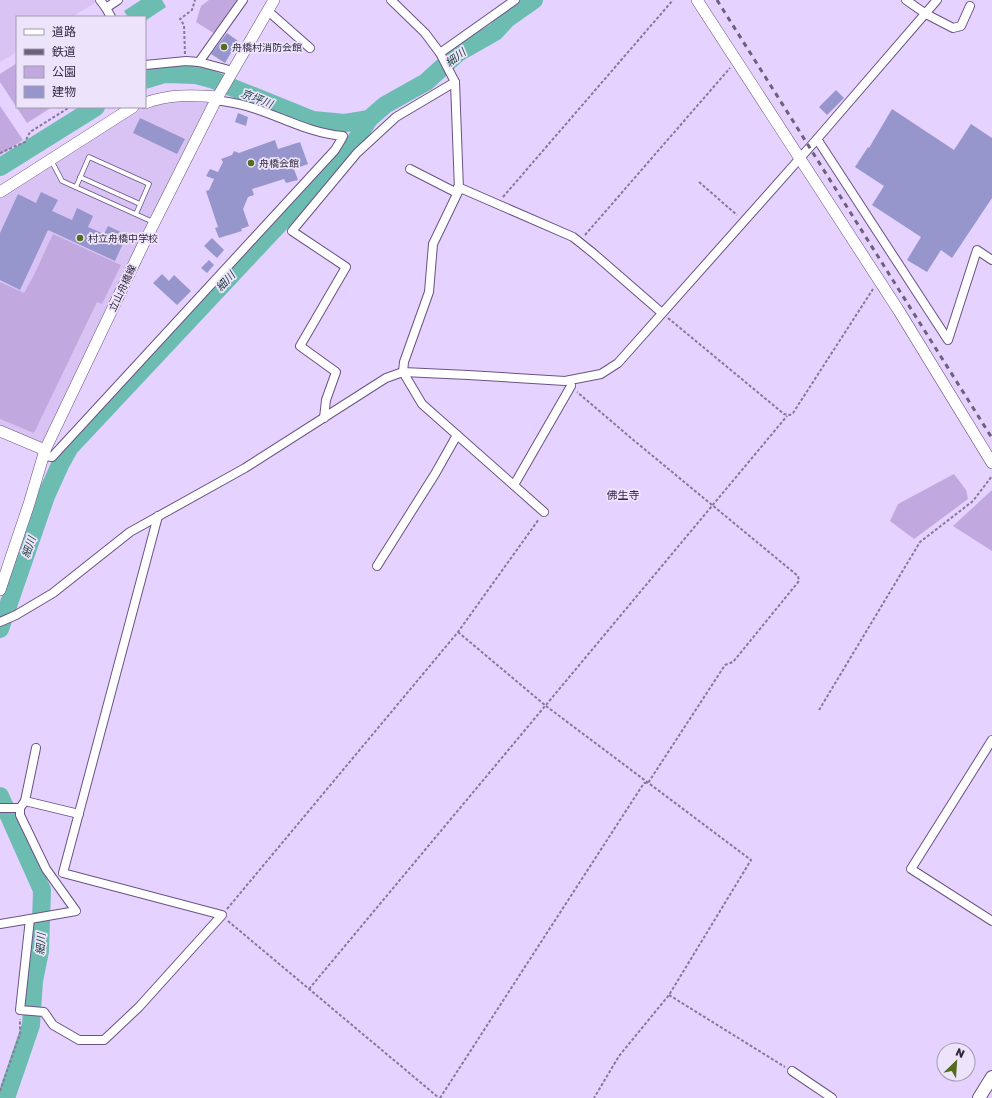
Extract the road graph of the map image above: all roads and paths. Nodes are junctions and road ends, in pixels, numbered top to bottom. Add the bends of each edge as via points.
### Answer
1 (100, 0) edge
2 (118, 0) edge
3 (195, 0) edge
4 (243, 0) edge
5 (274, 0) edge
6 (391, 0) edge
7 (515, 0) edge
8 (673, 0) edge
9 (697, 0) edge
10 (906, 0) edge
11 (936, 0) edge
12 (970, 6) dead end
13 (106, 8) junction
14 (926, 14) junction
15 (265, 15) junction
16 (110, 16) edge
17 (310, 48) dead end
18 (440, 53) junction
19 (186, 61) junction
20 (736, 61) junction
21 (200, 62) junction
22 (146, 65) edge
23 (233, 71) junction
24 (455, 82) junction
25 (217, 98) junction
26 (146, 103) edge
27 (68, 108) edge
28 (131, 108) edge
29 (817, 140) junction
30 (0, 153) edge
31 (799, 158) junction
32 (51, 160) junction
33 (410, 169) dead end
34 (80, 177) junction
35 (699, 182) dead end
36 (76, 187) junction
37 (458, 190) junction
38 (0, 192) edge
39 (140, 204) junction
40 (498, 204) junction
41 (136, 214) junction
42 (744, 221) junction
43 (154, 222) junction
44 (579, 242) junction
45 (992, 260) edge
46 (879, 280) junction
47 (662, 313) junction
48 (403, 372) junction
49 (571, 386) joint
50 (787, 416) junction
51 (324, 418) junction
52 (0, 431) edge
53 (457, 436) junction
54 (44, 453) junction
55 (992, 463) edge
56 (992, 476) edge
57 (514, 485) junction
58 (713, 506) junction
59 (544, 512) joint
60 (158, 516) junction
61 (377, 566) dead end
62 (0, 590) edge
63 (0, 622) edge
64 (458, 632) junction
65 (546, 706) junction
66 (819, 710) dead end
67 (992, 740) edge
68 (36, 748) dead end
69 (648, 783) junction
70 (25, 801) junction
71 (0, 808) edge
72 (20, 808) junction
73 (79, 814) junction
74 (222, 915) junction
75 (30, 919) junction
76 (992, 921) edge
77 (0, 924) edge
78 (309, 989) junction
79 (669, 995) junction
80 (20, 1010) junction
81 (792, 1071) joint
82 (992, 1077) edge
83 (0, 1090) edge
84 (439, 1098) edge
85 (594, 1098) edge
86 (832, 1098) edge
87 (979, 1098) edge

1 - 13 street
2 - 13 street
3 - 19 path via 192,10 180,19 184,25
4 - 21 street
5 - 15 street, 立山舟橋線
6 - 18 street via 425,33
7 - 18 street
8 - 40 path
9 - 20 street
10 - 14 street
11 - 14 street
12 - 14 street via 961,26 953,28
13 - 16 street
14 - 29 street
15 - 17 street
15 - 23 street, 立山舟橋線
18 - 24 street
19 - 21 street
19 - 22 street
20 - 31 street
20 - 44 path
21 - 23 street
23 - 25 street, 立山舟橋線
24 - 37 street
24 - 51 street via 396,117 357,153 292,231 346,267 300,346 336,372 326,400
25 - 26 street via 190,94 158,98
25 - 43 street, 立山舟橋線
25 - 54 street via 255,108 313,131 342,136 341,140 335,150 52,457
27 - 30 path via 30,132 25,142
28 - 32 street
29 - 31 street
29 - 45 street via 948,340 977,250
31 - 42 street
31 - 46 street
32 - 36 lane via 62,181
32 - 38 street
33 - 37 street
34 - 36 lane
34 - 39 lane
34 - 39 lane via 89,157 149,184
35 - 42 path
36 - 41 lane
37 - 40 street
37 - 48 street via 433,244 429,292 404,362
39 - 41 lane
40 - 44 street
41 - 43 lane
42 - 47 street
43 - 54 street, 立山舟橋線
44 - 47 street
46 - 50 path via 793,413
46 - 55 street
47 - 48 street via 618,363 601,374 565,381
47 - 50 path
48 - 51 street via 386,378
48 - 53 street via 422,404
49 - 57 street
49 - 58 path
50 - 58 path
51 - 60 street via 245,468
52 - 54 street
53 - 57 street
53 - 61 street via 436,474
54 - 62 street, 立山舟橋線
56 - 66 path via 973,501 920,542
57 - 59 street
58 - 65 path
58 - 69 path via 798,576 799,581 733,662 725,665
59 - 64 path
60 - 63 street via 130,532 53,593
60 - 73 street
64 - 65 path
64 - 74 path
65 - 69 path
65 - 78 path
67 - 76 street via 911,869
68 - 70 street
69 - 79 path via 751,860
69 - 84 path via 644,783
70 - 72 street
70 - 73 street
71 - 72 street
72 - 75 street via 20,815 46,869 76,911
73 - 74 street via 63,873
74 - 78 path
74 - 80 street via 139,1007 104,1040 79,1040 53,1025 44,1012
75 - 77 street
75 - 80 street
78 - 84 path
79 - 81 path
79 - 85 path via 619,1056
80 - 83 path via 20,1034
81 - 86 street
82 - 87 main road

